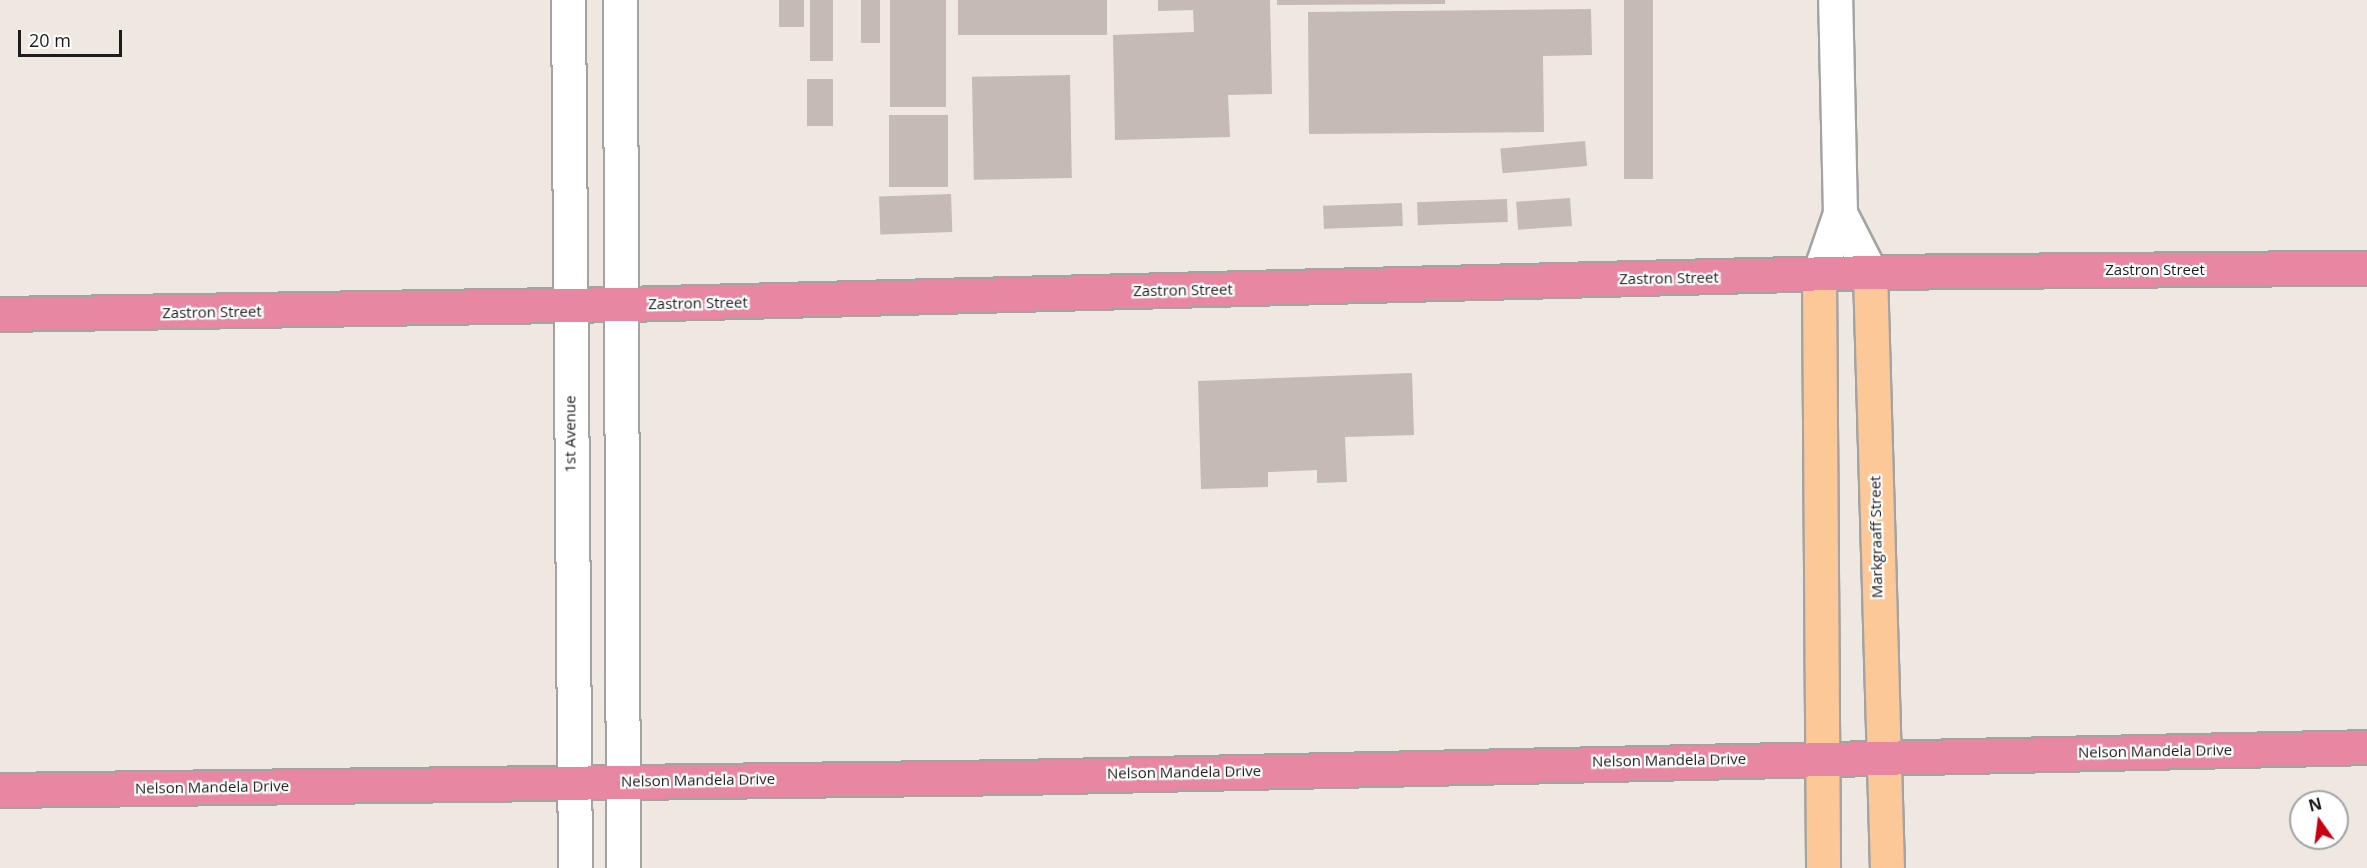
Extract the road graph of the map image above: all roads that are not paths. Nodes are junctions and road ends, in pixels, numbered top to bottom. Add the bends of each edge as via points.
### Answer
1 (568, 0) edge
2 (620, 0) edge
3 (1836, 0) edge
4 (1840, 213) junction
5 (2367, 268) edge
6 (1870, 272) junction
7 (1819, 274) junction
8 (569, 304) junction
9 (625, 304) junction
10 (0, 314) edge
11 (2367, 747) edge
12 (1821, 756) junction
13 (1881, 756) junction
14 (576, 780) junction
15 (624, 781) junction
16 (0, 790) edge
17 (575, 868) edge
18 (623, 868) edge
19 (1823, 868) edge
20 (1887, 868) edge

1 - 8 street, 1st Avenue
2 - 9 street
3 - 4 street, Markgraaff Street
4 - 6 street, Markgraaff Street
4 - 7 street, Markgraaff Street
5 - 6 highway, Zastron Street
6 - 7 highway, Zastron Street
6 - 13 main road, Markgraaff Street
7 - 9 highway, Zastron Street
7 - 12 main road, Markgraaff Street
8 - 9 highway, Zastron Street
8 - 10 highway, Zastron Street
8 - 14 street, 1st Avenue
9 - 15 street
11 - 13 highway, Nelson Mandela Drive
12 - 13 highway, Nelson Mandela Drive
12 - 15 highway, Nelson Mandela Drive
12 - 19 main road, Markgraaff Street
13 - 20 main road, Markgraaff Street
14 - 15 highway, Nelson Mandela Drive
14 - 16 highway, Nelson Mandela Drive
14 - 17 street, 1st Avenue
15 - 18 street

